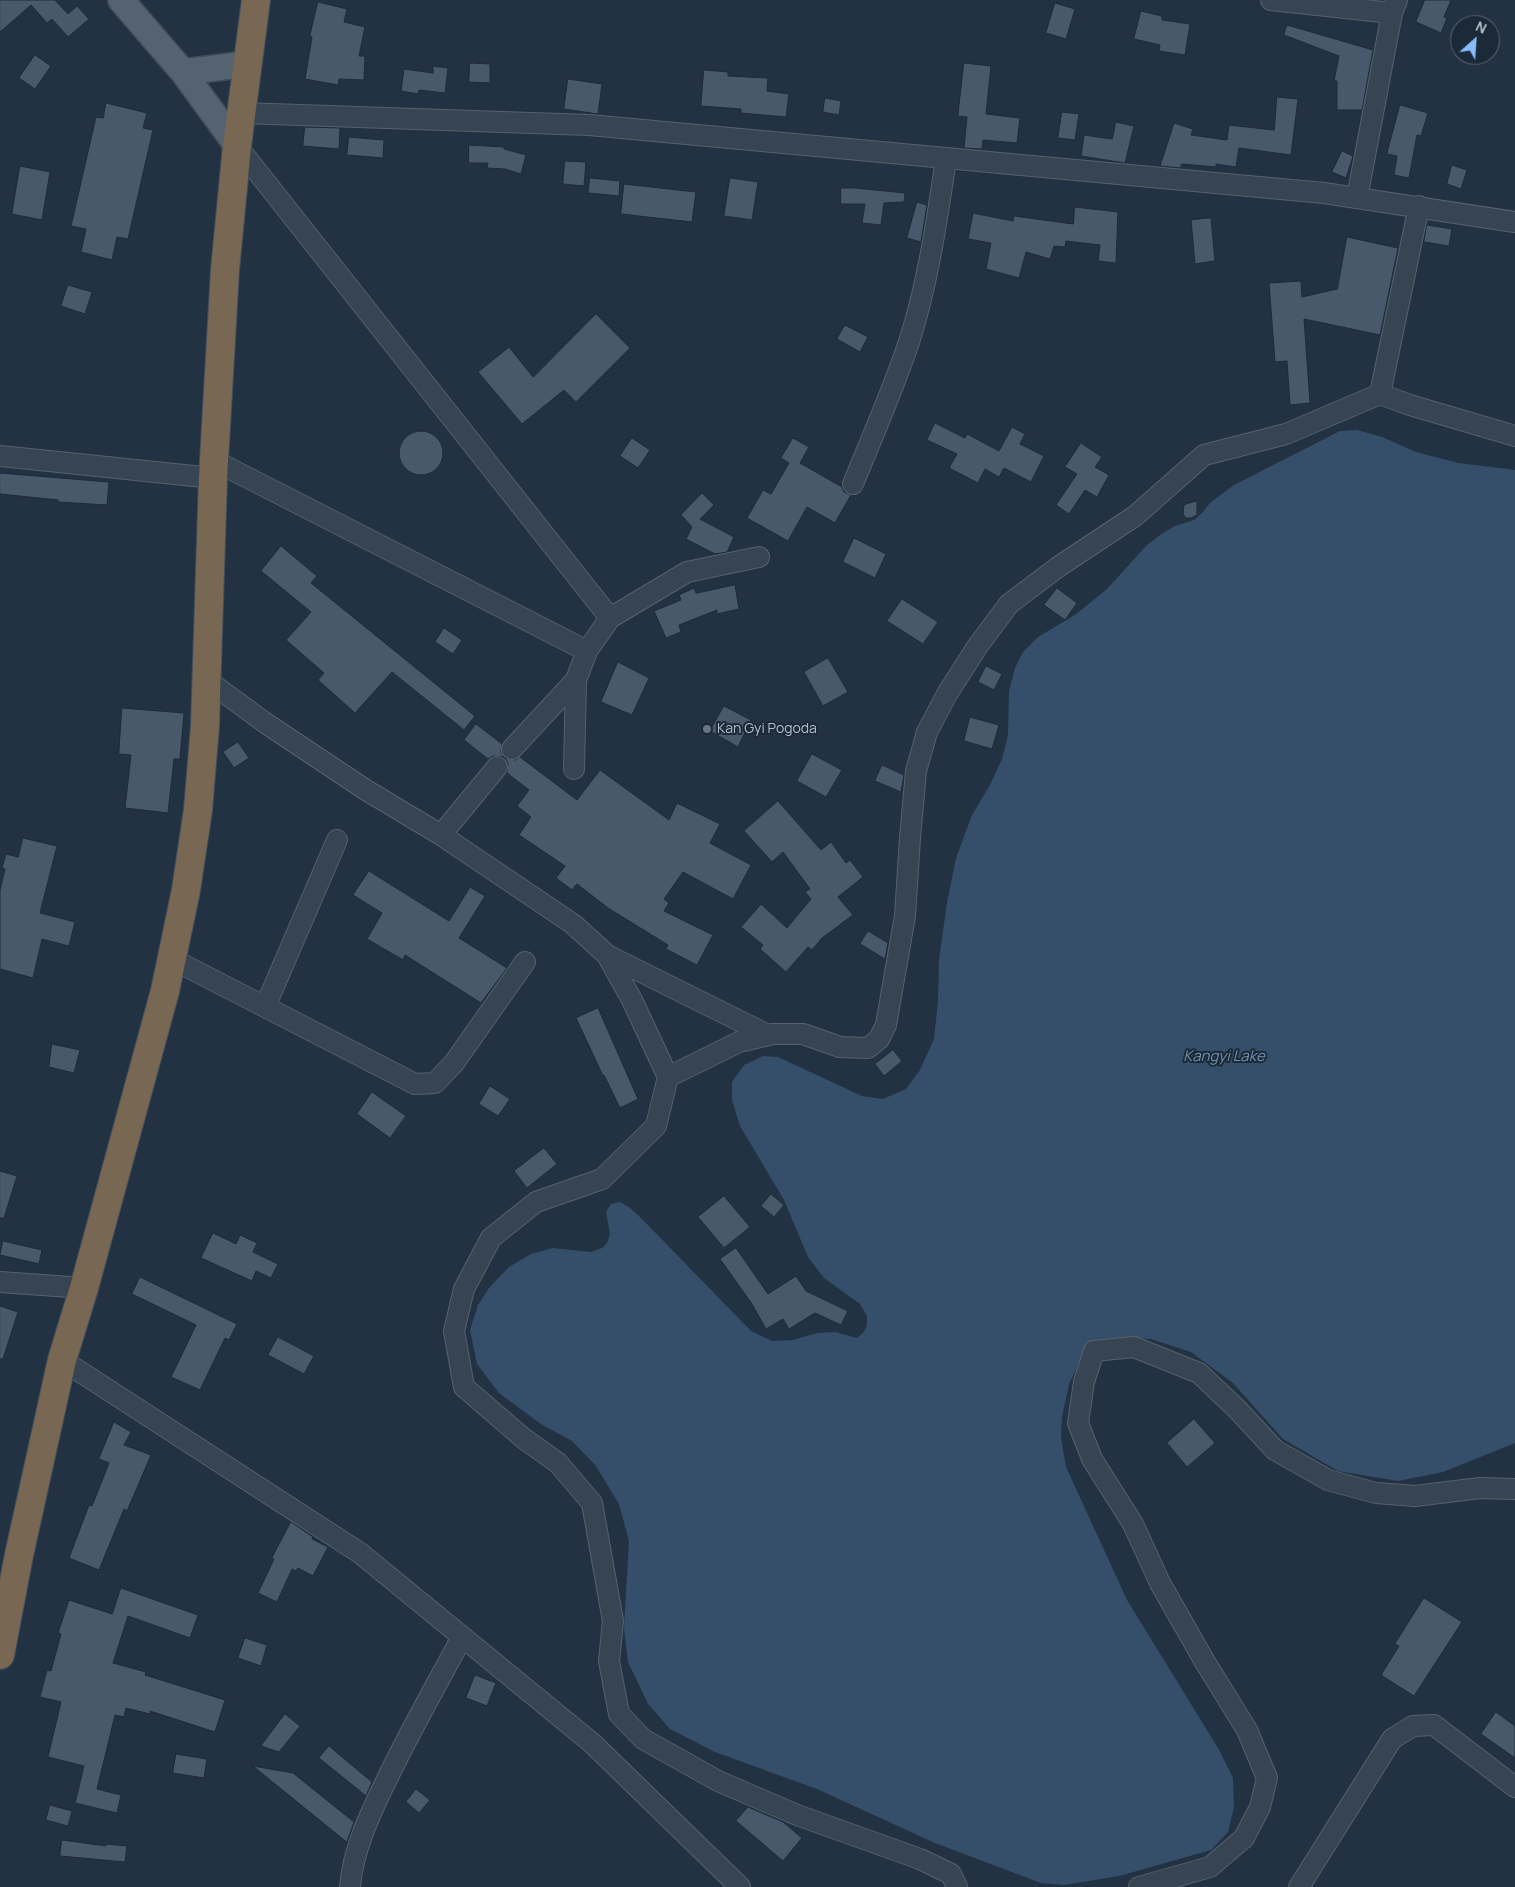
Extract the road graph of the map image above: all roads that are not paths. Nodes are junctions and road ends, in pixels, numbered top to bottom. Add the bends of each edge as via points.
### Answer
1 (121, 0) edge
2 (256, 0) edge
3 (1271, 0) edge
4 (1394, 7) edge
5 (247, 64) junction
6 (183, 72) junction
7 (242, 113) junction
8 (237, 146) junction
9 (946, 159) junction
10 (1357, 198) junction
11 (1419, 206) junction
12 (1515, 222) edge
13 (1380, 394) junction
14 (1515, 436) edge
15 (0, 456) edge
16 (214, 469) junction
17 (853, 484) dead end
18 (759, 557) dead end
19 (610, 618) junction
20 (587, 651) junction
21 (207, 680) junction
22 (576, 680) junction
23 (512, 749) dead end
24 (497, 767) dead end
25 (574, 769) dead end
26 (441, 835) junction
27 (337, 840) dead end
28 (607, 955) junction
29 (172, 959) junction
30 (525, 962) dead end
31 (265, 1007) junction
32 (768, 1035) junction
33 (668, 1077) junction
34 (0, 1282) edge
35 (84, 1288) junction
36 (62, 1360) junction
37 (1515, 1489) edge
38 (462, 1637) junction
39 (0, 1655) edge
40 (1515, 1787) edge
41 (350, 1887) edge
42 (740, 1887) edge
43 (957, 1887) edge
44 (1139, 1887) edge
45 (1299, 1887) edge

1 - 6 main road
2 - 5 highway
3 - 4 street
4 - 10 street
5 - 6 main road
5 - 7 highway
6 - 8 main road
7 - 8 highway
7 - 9 street via 589,125
8 - 16 highway via 225,270
8 - 19 street
9 - 10 street
9 - 17 street via 931,250 909,341
10 - 11 street
11 - 12 street
11 - 13 street
13 - 14 street
13 - 32 street via 1286,434 1204,455 1135,516 1009,604 947,694 925,740 916,771 905,916 886,1025 879,1039 868,1048 840,1047 803,1034
15 - 16 street
16 - 20 street
16 - 21 highway
18 - 19 street via 687,572
19 - 20 street
20 - 22 street
21 - 26 street via 366,790
21 - 29 highway via 198,810
22 - 23 street
22 - 25 street
24 - 26 street
26 - 28 street via 573,924
27 - 31 street
28 - 32 street
28 - 33 street
29 - 31 street
29 - 35 highway
30 - 31 street via 454,1063 435,1083 415,1084
32 - 33 street via 739,1042
33 - 43 street via 656,1126 602,1179 536,1202 491,1238 464,1289 454,1331 464,1387 558,1462 592,1503 613,1621 609,1661 619,1714 642,1739 718,1781 797,1815 920,1859 951,1874
34 - 35 street
35 - 36 highway
36 - 38 street via 360,1553
36 - 39 highway
37 - 44 street via 1480,1488 1415,1496 1376,1493 1328,1480 1276,1450 1199,1373 1134,1347 1094,1351 1084,1382 1078,1424 1092,1459 1133,1524 1160,1583 1247,1730 1267,1778 1260,1807 1244,1838 1210,1868
38 - 41 street via 407,1738 368,1819 351,1867
38 - 42 street via 592,1743
40 - 45 street via 1434,1725 1413,1726 1392,1739

